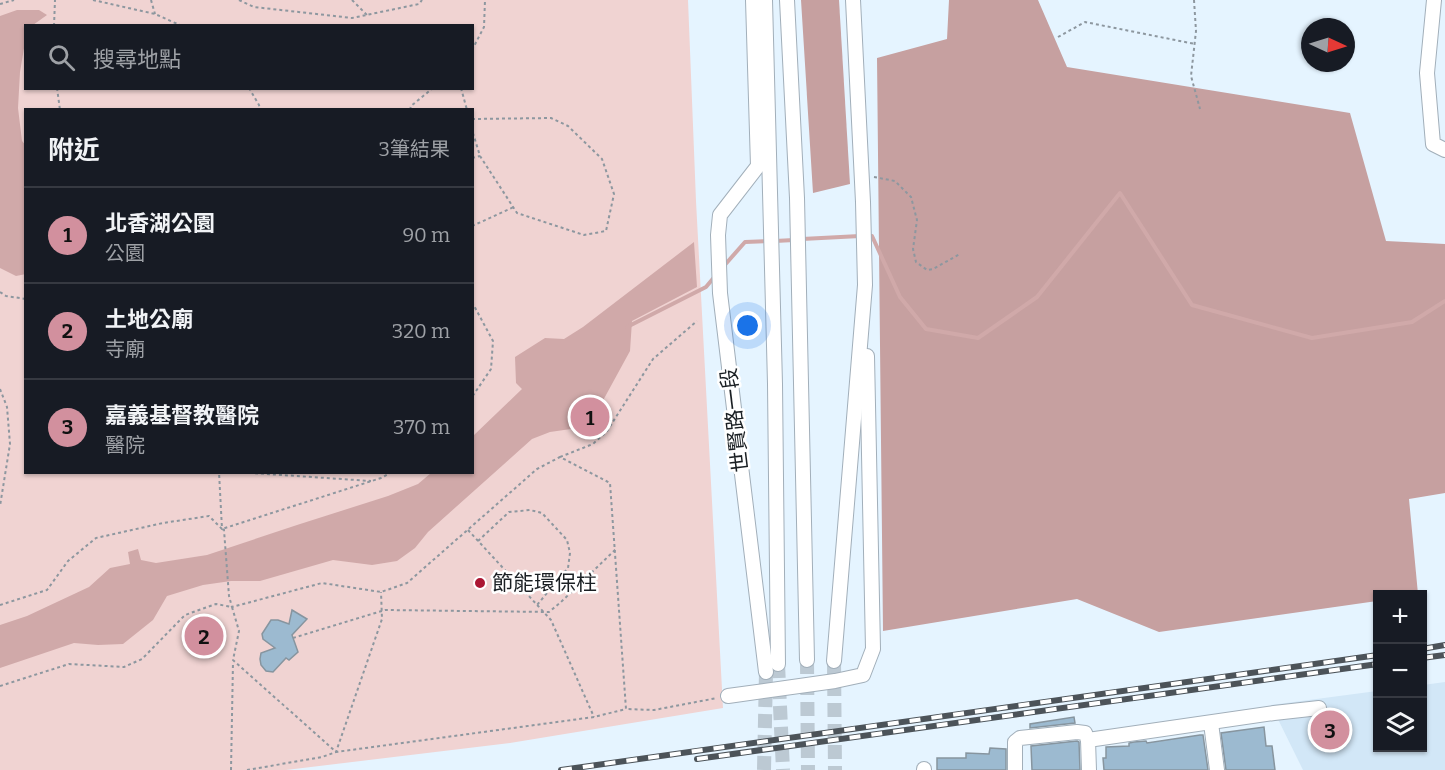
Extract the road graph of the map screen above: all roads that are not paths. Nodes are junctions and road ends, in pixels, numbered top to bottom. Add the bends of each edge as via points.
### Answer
1 (753, 0) edge
2 (765, 0) edge
3 (787, 0) edge
4 (853, 0) edge
5 (1434, 0) edge
6 (1445, 150) edge
7 (865, 285) junction
8 (807, 660) tunnel mouth
9 (834, 661) tunnel mouth
10 (778, 664) tunnel mouth
11 (766, 672) tunnel mouth
12 (728, 696) road end
13 (1319, 708) dead end
14 (1211, 723) junction
15 (1088, 740) junction
16 (1015, 770) edge
17 (1089, 770) edge
18 (1217, 770) edge

1 - 11 street, 世賢路一段 via 758,166 720,215 718,235 720,293
2 - 10 street, 世賢路一段
3 - 8 street via 797,198
4 - 7 street
5 - 6 street via 1427,74 1433,144
7 - 9 street
7 - 12 street via 873,649 863,675
13 - 14 street
14 - 15 street
14 - 18 street
15 - 16 street via 1084,733 1077,732 1020,738 1015,742
15 - 17 street

